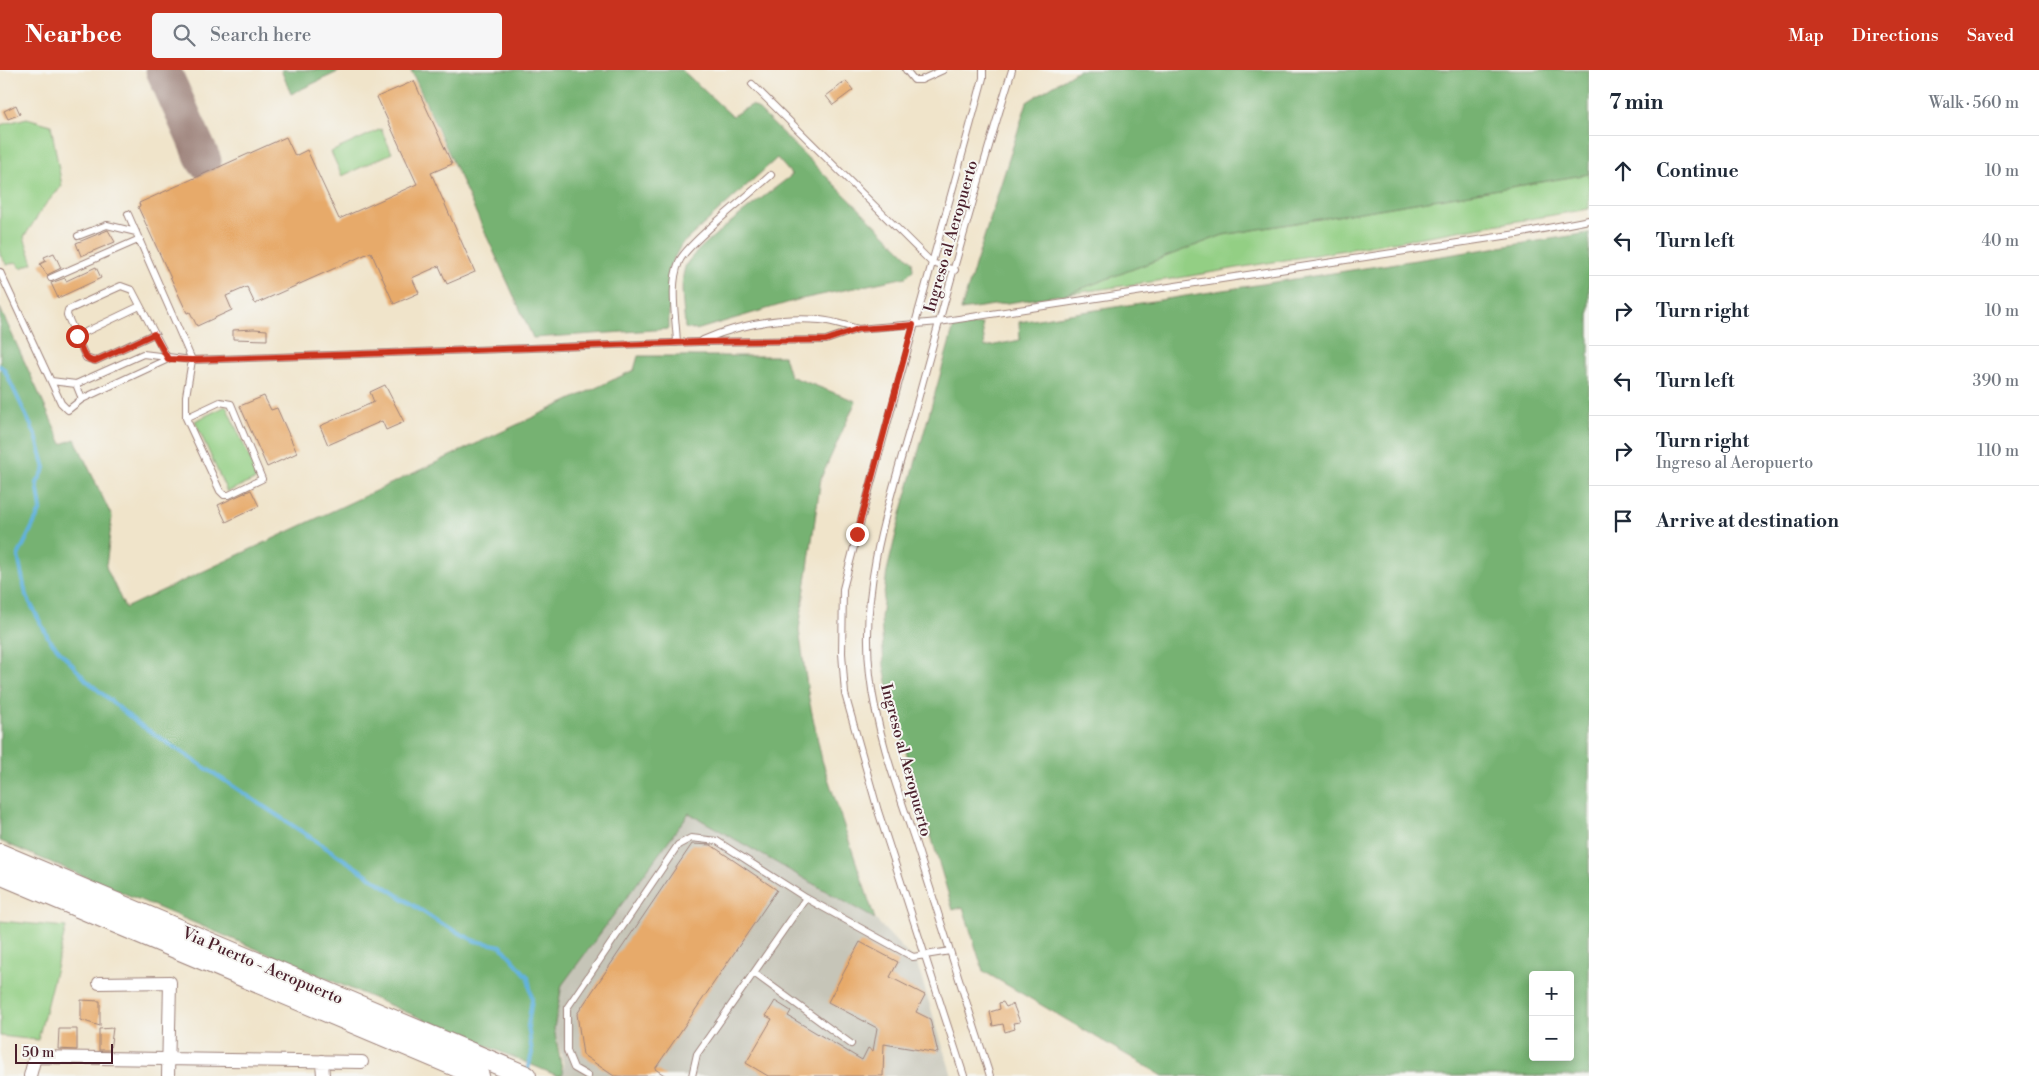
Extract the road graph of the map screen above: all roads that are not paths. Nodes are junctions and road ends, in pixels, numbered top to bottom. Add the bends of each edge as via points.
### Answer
1 (906, 70) edge
2 (943, 70) edge
3 (983, 70) edge
4 (1012, 70) edge
5 (752, 84) dead end
6 (772, 175) dead end
7 (128, 214) dead end
8 (1589, 220) edge
9 (136, 232) junction
10 (78, 236) dead end
11 (140, 239) junction
12 (932, 262) junction
13 (955, 270) junction
14 (0, 272) edge
15 (50, 278) dead end
16 (140, 306) junction
17 (939, 322) junction
18 (913, 325) junction
19 (858, 329) junction
20 (154, 334) junction
21 (77, 336) junction
22 (699, 342) junction
23 (677, 343) junction
24 (168, 359) junction
25 (192, 360) junction
26 (51, 381) junction
27 (76, 384) junction
28 (82, 399) junction
29 (186, 418) junction
30 (0, 854) edge
31 (0, 874) edge
32 (806, 898) junction
33 (950, 951) junction
34 (925, 956) junction
35 (754, 973) junction
36 (99, 983) dead end
37 (851, 1044) dead end
38 (168, 1058) junction
39 (322, 1061) junction
40 (362, 1062) dead end
41 (481, 1070) edge
42 (30, 1076) edge
43 (168, 1076) edge
44 (323, 1076) edge
45 (526, 1076) edge
46 (588, 1076) edge
47 (692, 1076) edge
48 (964, 1076) edge
49 (990, 1076) edge

1 - 2 lane via 914,80 921,80
3 - 12 lane, Ingreso al Aeropuerto
4 - 13 lane, Ingreso al Aeropuerto
5 - 12 lane
6 - 23 lane via 679,261 674,285
7 - 9 lane
8 - 17 lane via 1517,234
9 - 10 lane via 107,225
9 - 11 lane
11 - 15 lane
11 - 25 lane
12 - 13 lane
12 - 18 lane, Ingreso al Aeropuerto
13 - 17 lane, Ingreso al Aeropuerto
14 - 26 lane
16 - 20 lane
16 - 21 lane
16 - 21 lane via 132,290 121,286 72,307 68,315
17 - 18 lane
17 - 33 lane, Ingreso al Aeropuerto via 880,538 871,591 870,674 900,796
18 - 19 lane
18 - 34 lane, Ingreso al Aeropuerto via 843,589 842,653 845,694 857,739
19 - 22 lane via 826,340
19 - 22 lane via 822,320 751,323 729,328
20 - 21 lane via 95,361 86,358
20 - 24 lane
22 - 23 lane
23 - 25 lane
24 - 25 lane
24 - 27 lane via 143,354
24 - 28 lane
25 - 29 lane
26 - 27 lane
26 - 28 lane via 68,410
27 - 28 lane
29 - 29 lane via 220,402 231,404 262,479 224,495
30 - 41 main road, Via Puerto - Aeropuerto
31 - 41 main road, Via Puerto - Aeropuerto
32 - 34 lane via 913,956
32 - 35 lane
32 - 46 lane via 716,841 691,838 678,845 567,1008 567,1051 574,1068
33 - 34 lane
33 - 49 lane, Ingreso al Aeropuerto
34 - 48 lane, Ingreso al Aeropuerto
35 - 37 lane
35 - 47 lane via 697,1054
36 - 38 street via 170,982
38 - 39 street
38 - 42 street via 35,1057
38 - 43 street
39 - 40 street
39 - 44 street
41 - 45 main road, Via Puerto - Aeropuerto

